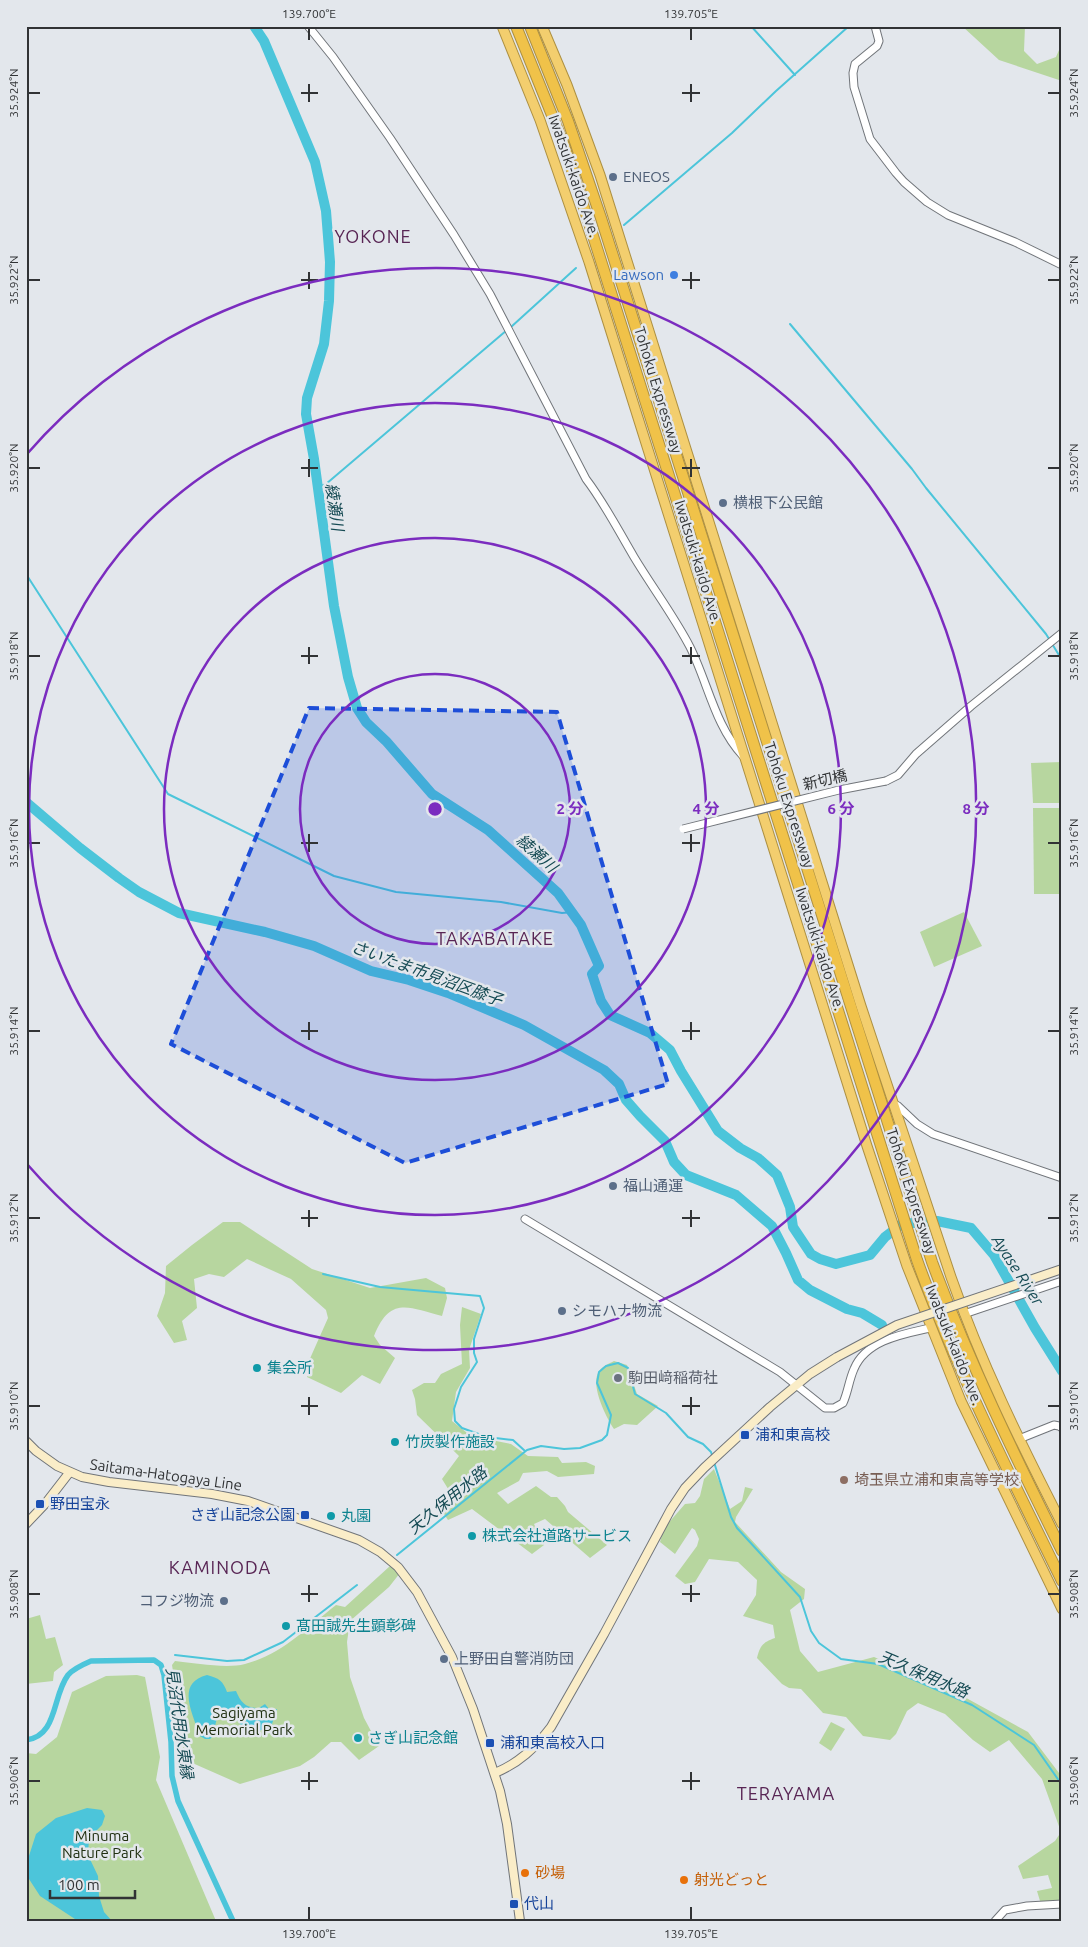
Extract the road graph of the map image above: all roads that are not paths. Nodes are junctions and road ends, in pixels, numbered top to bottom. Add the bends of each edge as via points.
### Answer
1 (308, 26) edge
2 (502, 26) edge
3 (516, 26) edge
4 (530, 26) edge
5 (542, 26) edge
6 (875, 26) edge
7 (1062, 265) edge
8 (1062, 632) edge
9 (745, 758) junction
10 (683, 829) dead end
11 (894, 1104) junction
12 (1062, 1178) edge
13 (525, 1219) dead end
14 (1062, 1269) edge
15 (1062, 1281) edge
16 (964, 1314) junction
17 (930, 1328) junction
18 (797, 1384) junction
19 (1062, 1428) edge
20 (1019, 1439) junction
21 (26, 1441) edge
22 (69, 1473) junction
23 (26, 1524) edge
24 (1062, 1524) edge
25 (1062, 1552) edge
26 (1062, 1580) edge
27 (1062, 1609) edge
28 (495, 1773) junction
29 (1062, 1904) edge
30 (520, 1921) edge
31 (995, 1921) edge

1 - 9 street via 390,138 490,294 586,479 603,501 690,647 718,715 734,746
2 - 9 highway, Iwatsuki-kaido Ave. via 568,200
3 - 26 highway, Tohoku Expressway via 564,145 917,1260 966,1382
4 - 25 highway, Tohoku Expressway via 601,218 932,1262 994,1415
5 - 11 highway, Iwatsuki-kaido Ave. via 568,86 603,183
6 - 7 street via 879,41 855,64 854,87 870,139 891,166 904,182 948,216 1015,242
8 - 10 street, 新切橋, bridge via 971,706 916,754 898,775 886,782 839,790
9 - 17 highway, Iwatsuki-kaido Ave. via 887,1208
11 - 12 street via 932,1134
11 - 16 highway, Iwatsuki-kaido Ave.
13 - 18 street
14 - 18 main road, bridge via 898,1325
15 - 16 street
16 - 20 highway, Iwatsuki-kaido Ave.
17 - 18 street via 895,1336 869,1349 858,1360 843,1403 838,1407 822,1406
17 - 27 highway, Iwatsuki-kaido Ave. via 960,1400
18 - 28 main road via 685,1488 550,1727 519,1761
19 - 20 street via 1054,1425
20 - 24 highway, Iwatsuki-kaido Ave.
21 - 22 main road, Saitama-Hatogaya Line
22 - 23 main road
22 - 28 main road, Saitama-Hatogaya Line via 96,1480 248,1501 350,1537 380,1552 410,1582 452,1657
28 - 30 main road, Saitama-Hatogaya Line via 507,1824
29 - 31 street via 1005,1910

